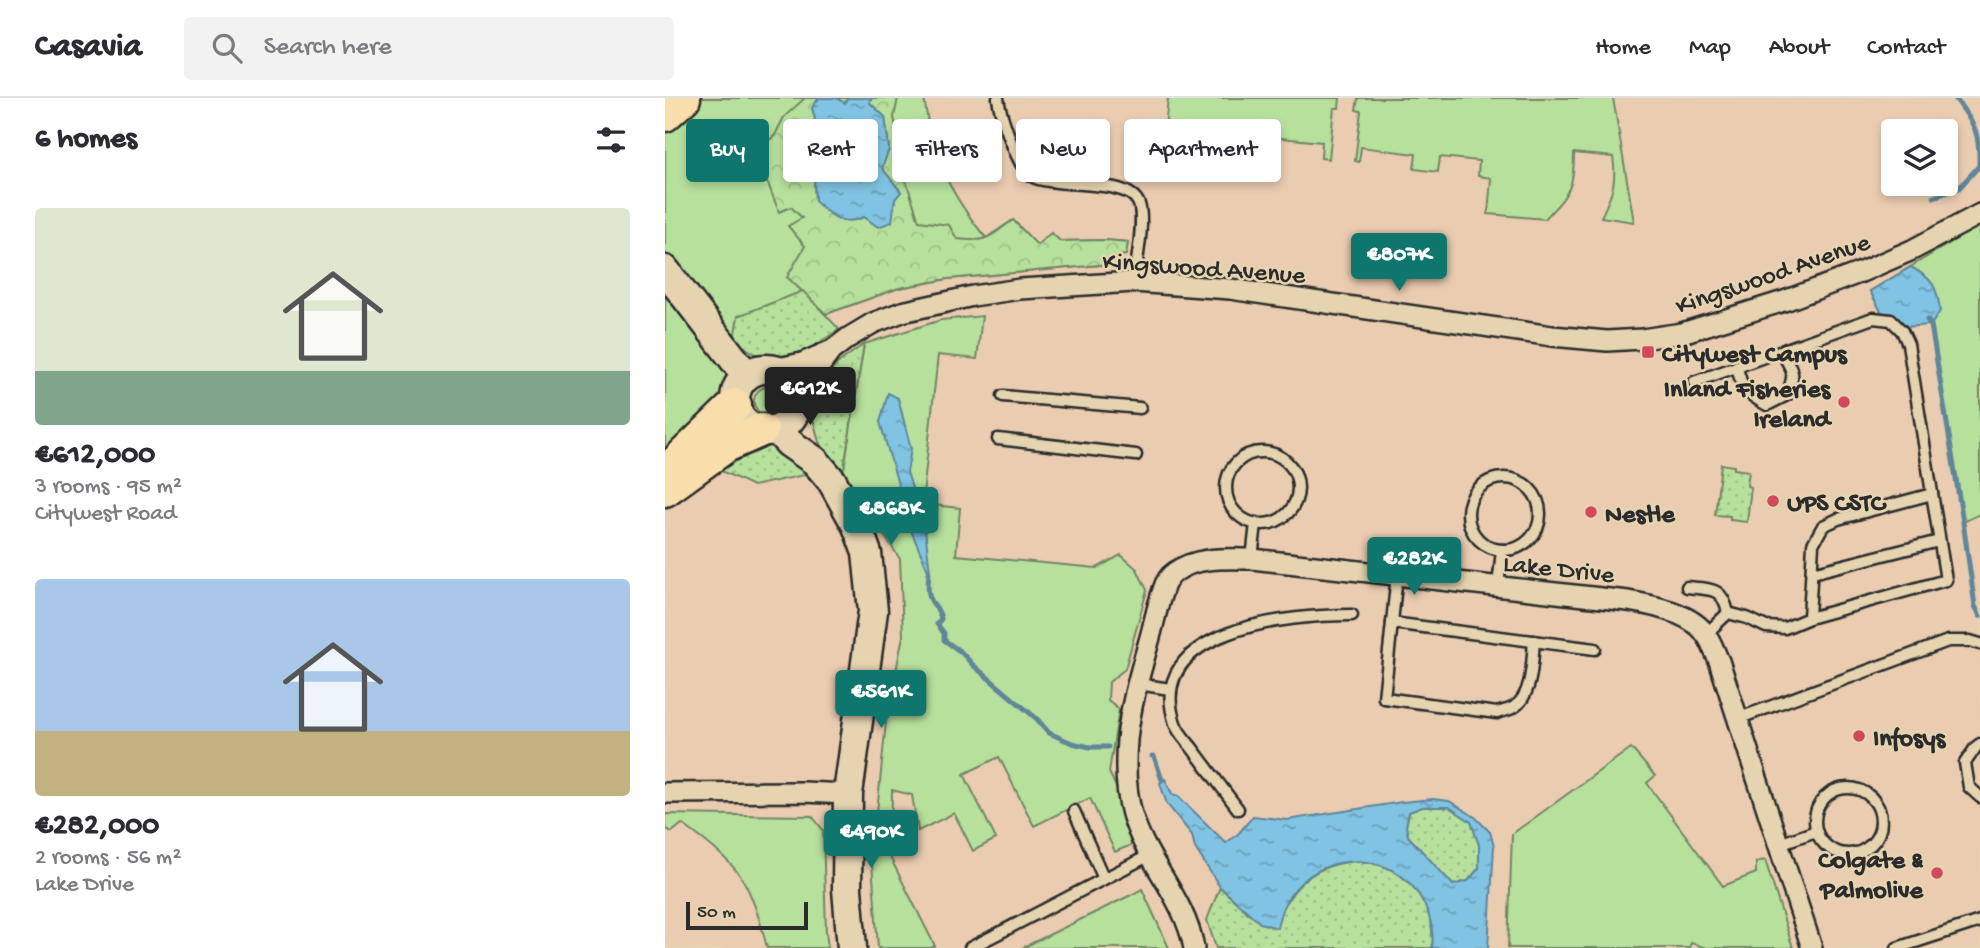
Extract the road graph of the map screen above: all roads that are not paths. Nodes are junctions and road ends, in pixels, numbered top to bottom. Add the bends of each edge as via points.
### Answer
1 (684, 98) edge
2 (998, 98) edge
3 (665, 115) edge
4 (1980, 214) edge
5 (665, 270) edge
6 (1134, 282) junction
7 (831, 351) junction
8 (1781, 351) junction
9 (1737, 366) junction
10 (759, 372) junction
11 (1694, 382) dead end
12 (1003, 396) dead end
13 (735, 405) junction
14 (1140, 408) dead end
15 (782, 417) junction
16 (998, 439) dead end
17 (1136, 455) dead end
18 (665, 470) edge
19 (665, 490) edge
20 (1932, 494) junction
21 (1256, 523) junction
22 (1939, 541) junction
23 (1502, 550) junction
24 (1252, 559) junction
25 (1812, 573) junction
26 (1397, 575) junction
27 (1498, 586) junction
28 (1686, 587) dead end
29 (1728, 614) junction
30 (1352, 615) dead end
31 (1809, 618) junction
32 (1392, 623) junction
33 (1706, 634) junction
34 (1534, 641) junction
35 (1980, 644) edge
36 (1595, 649) dead end
37 (1138, 684) junction
38 (1170, 689) junction
39 (1737, 719) junction
40 (1980, 744) edge
41 (665, 793) edge
42 (848, 794) junction
43 (1980, 797) edge
44 (1238, 809) dead end
45 (1074, 811) dead end
46 (1816, 831) junction
47 (1779, 844) junction
48 (1150, 856) junction
49 (1104, 879) junction
50 (1980, 921) edge
51 (852, 948) edge
52 (970, 948) edge
53 (1194, 948) edge
54 (1812, 948) edge
55 (1897, 948) edge

1 - 3 highway
2 - 6 lane via 1014,148 1031,176 1120,189 1138,203 1141,219
4 - 6 street, Kingswood Avenue via 1912,250 1787,300 1682,332 1642,339 1552,336 1244,291
5 - 10 main road
6 - 7 street, Kingswood Avenue via 1020,289 934,303 873,323
7 - 10 street, Kingswood Avenue
7 - 15 street, Kingswood Avenue
8 - 9 lane
8 - 9 lane via 1793,378 1787,395 1767,405 1740,383
8 - 20 lane via 1873,318 1891,320 1908,344
9 - 11 lane
10 - 13 main road via 737,389
10 - 15 main road via 782,373 794,387
12 - 14 lane
13 - 15 main road via 753,428
13 - 18 highway
15 - 19 highway via 726,446
15 - 42 main road via 789,443 815,461 832,481 867,553 873,611
16 - 17 lane
20 - 22 lane
20 - 25 lane via 1822,526 1813,544
21 - 21 lane via 1232,507 1227,479 1244,456 1273,453 1294,470 1297,496 1282,518
21 - 24 lane
22 - 25 lane
22 - 31 lane via 1946,580
23 - 23 lane via 1476,538 1468,510 1482,485 1510,479 1533,493 1540,518 1527,542
23 - 27 lane
24 - 26 street, Lake Drive
24 - 37 street, Lake Drive via 1212,559 1174,573 1163,589
25 - 31 lane
26 - 27 street, Lake Drive
26 - 32 lane
27 - 33 street, Lake Drive via 1647,604 1678,614
28 - 29 lane via 1716,591 1723,596
29 - 31 lane via 1785,628
29 - 33 lane
30 - 38 lane via 1278,620 1229,634 1184,659
32 - 34 lane
32 - 34 lane via 1384,698 1497,713 1523,698
33 - 39 street
34 - 36 lane
35 - 39 lane via 1948,641
37 - 38 lane
37 - 48 street, Lake Drive via 1127,736 1126,772 1132,813
38 - 44 lane via 1176,727
39 - 47 street
40 - 43 lane via 1965,763 1969,787
41 - 42 street
42 - 51 main road
45 - 49 lane
46 - 46 lane via 1816,809 1834,790 1861,790 1879,808 1878,834 1859,852 1835,851
46 - 47 lane
47 - 54 street
48 - 49 lane
48 - 53 street, Lake Drive via 1182,909
49 - 52 lane
50 - 55 lane

